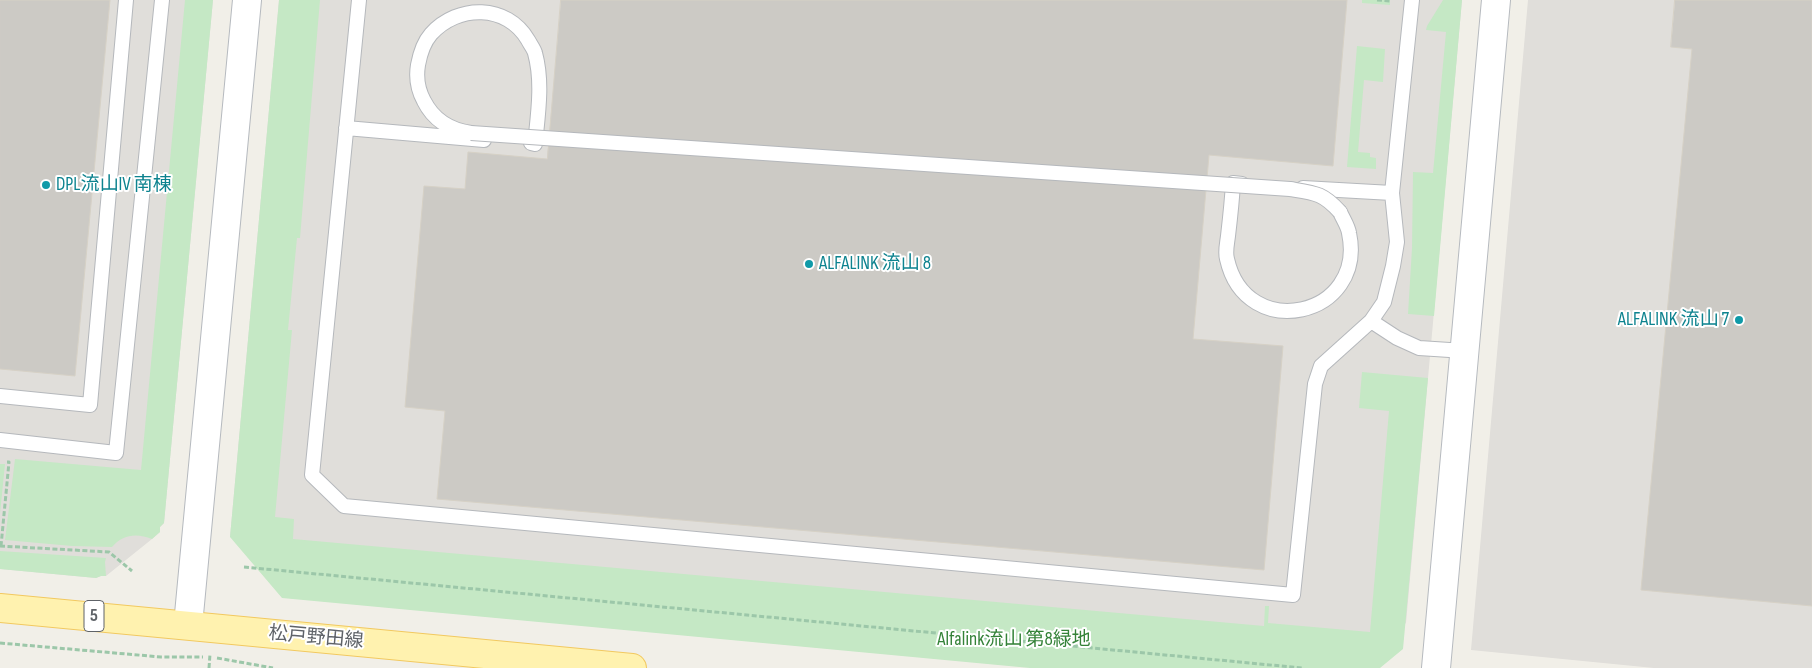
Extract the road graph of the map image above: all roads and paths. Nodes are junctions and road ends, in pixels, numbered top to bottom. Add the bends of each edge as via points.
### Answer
1 (126, 0) edge
2 (162, 0) edge
3 (247, 0) edge
4 (359, 0) edge
5 (1412, 0) edge
6 (1496, 0) edge
7 (346, 128) junction
8 (1392, 193) junction
9 (1371, 321) junction
10 (1465, 351) junction
11 (0, 396) edge
12 (0, 440) edge
13 (0, 461) edge
14 (0, 546) edge
15 (244, 567) dead end
16 (132, 571) dead end
17 (0, 608) edge
18 (188, 625) junction
19 (0, 643) edge
20 (210, 656) junction
21 (209, 668) edge
22 (273, 668) edge
23 (632, 668) edge
24 (1302, 668) edge
25 (1436, 668) edge

1 - 11 lane via 90,405
2 - 12 lane via 116,453
3 - 18 street
4 - 7 lane
5 - 8 lane
6 - 10 street
7 - 8 lane, bridge via 535,144 539,99 535,52 521,29 506,17 486,12 465,13 446,21 431,35 420,53 416,73 420,94 429,112 442,124 457,131 472,133 1198,184 1290,189 1310,192 1328,199 1340,212 1349,231 1352,252 1348,272 1321,304 1301,311 1280,312 1261,306 1244,294 1232,277 1226,257 1233,183
7 - 9 lane via 312,475 344,506 1293,595 1315,384 1321,366
8 - 9 lane via 1397,242 1394,266 1384,302
9 - 10 lane via 1419,348
10 - 25 street
13 - 14 path via 9,462
14 - 16 path via 109,552
15 - 24 path
17 - 18 main road, 松戸野田線 / 5
18 - 23 main road, 松戸野田線 / 5
19 - 20 path via 162,657
20 - 21 path
20 - 22 path

